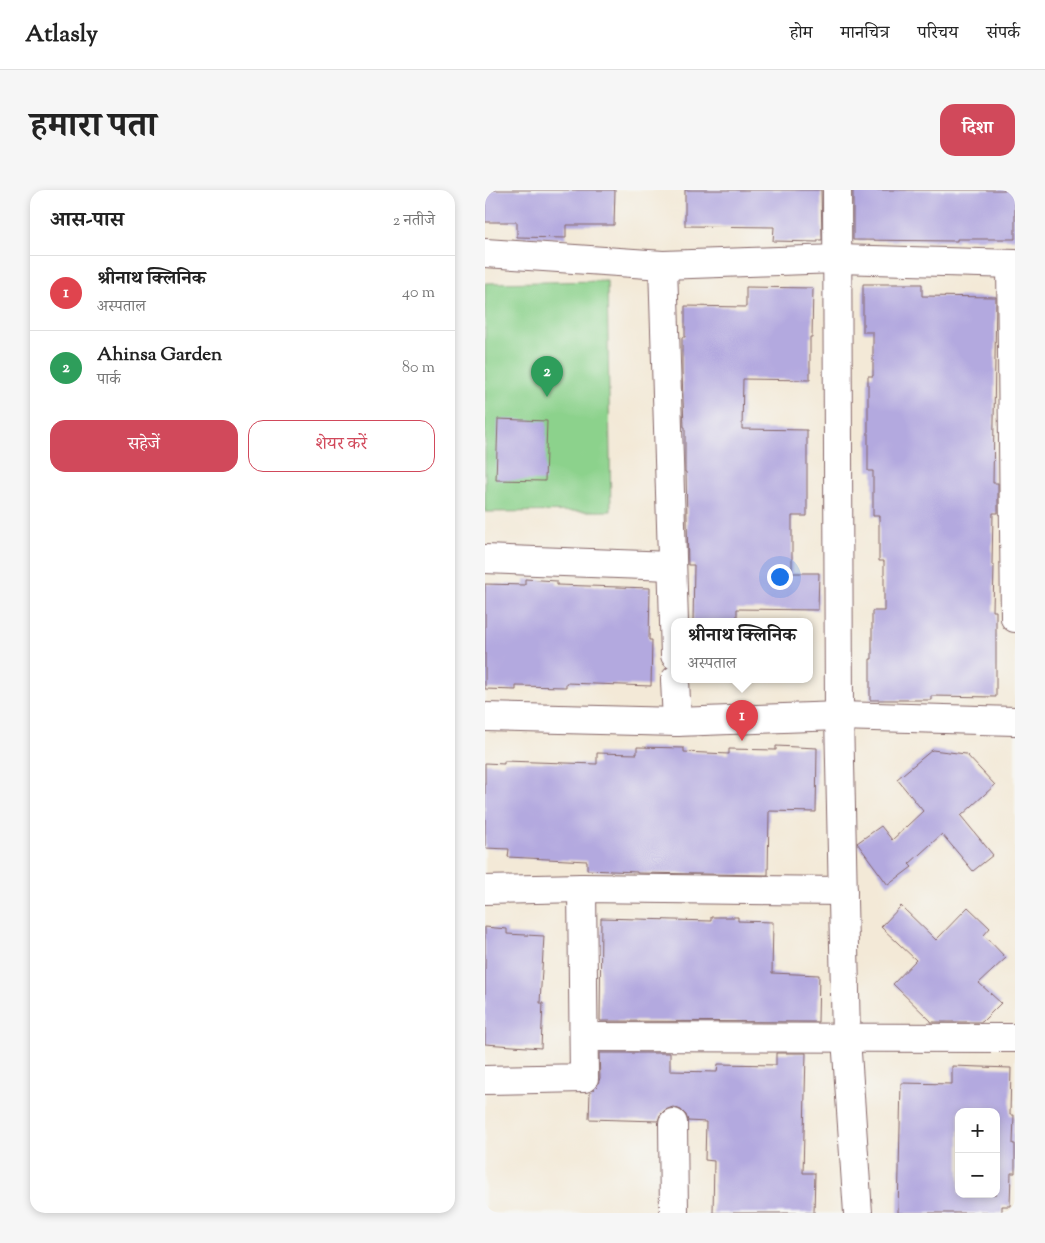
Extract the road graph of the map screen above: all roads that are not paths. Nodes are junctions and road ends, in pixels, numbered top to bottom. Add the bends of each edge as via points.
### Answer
1 (837, 190) edge
2 (485, 253) edge
3 (838, 259) junction
4 (1013, 264) edge
5 (663, 265) junction
6 (1014, 410) edge
7 (485, 559) edge
8 (672, 566) junction
9 (674, 618) edge
10 (1015, 618) edge
11 (675, 683) edge
12 (839, 716) junction
13 (485, 717) edge
14 (1015, 721) edge
15 (677, 722) junction
16 (582, 888) junction
17 (485, 890) edge
18 (843, 891) junction
19 (584, 1037) junction
20 (846, 1038) junction
21 (1015, 1038) edge
22 (485, 1080) edge
23 (673, 1123) dead end
24 (674, 1213) edge
25 (858, 1213) edge

1 - 3 street
2 - 5 street
3 - 4 street
3 - 5 street
3 - 12 street
4 - 6 street
5 - 8 street
6 - 10 street
7 - 8 street
8 - 9 street
11 - 15 street
12 - 14 street
12 - 15 street
12 - 18 street
13 - 15 street
16 - 17 street
16 - 18 street
16 - 19 street
18 - 20 street
19 - 20 street
19 - 22 street via 584,1078
20 - 21 street
20 - 25 street
23 - 24 street

